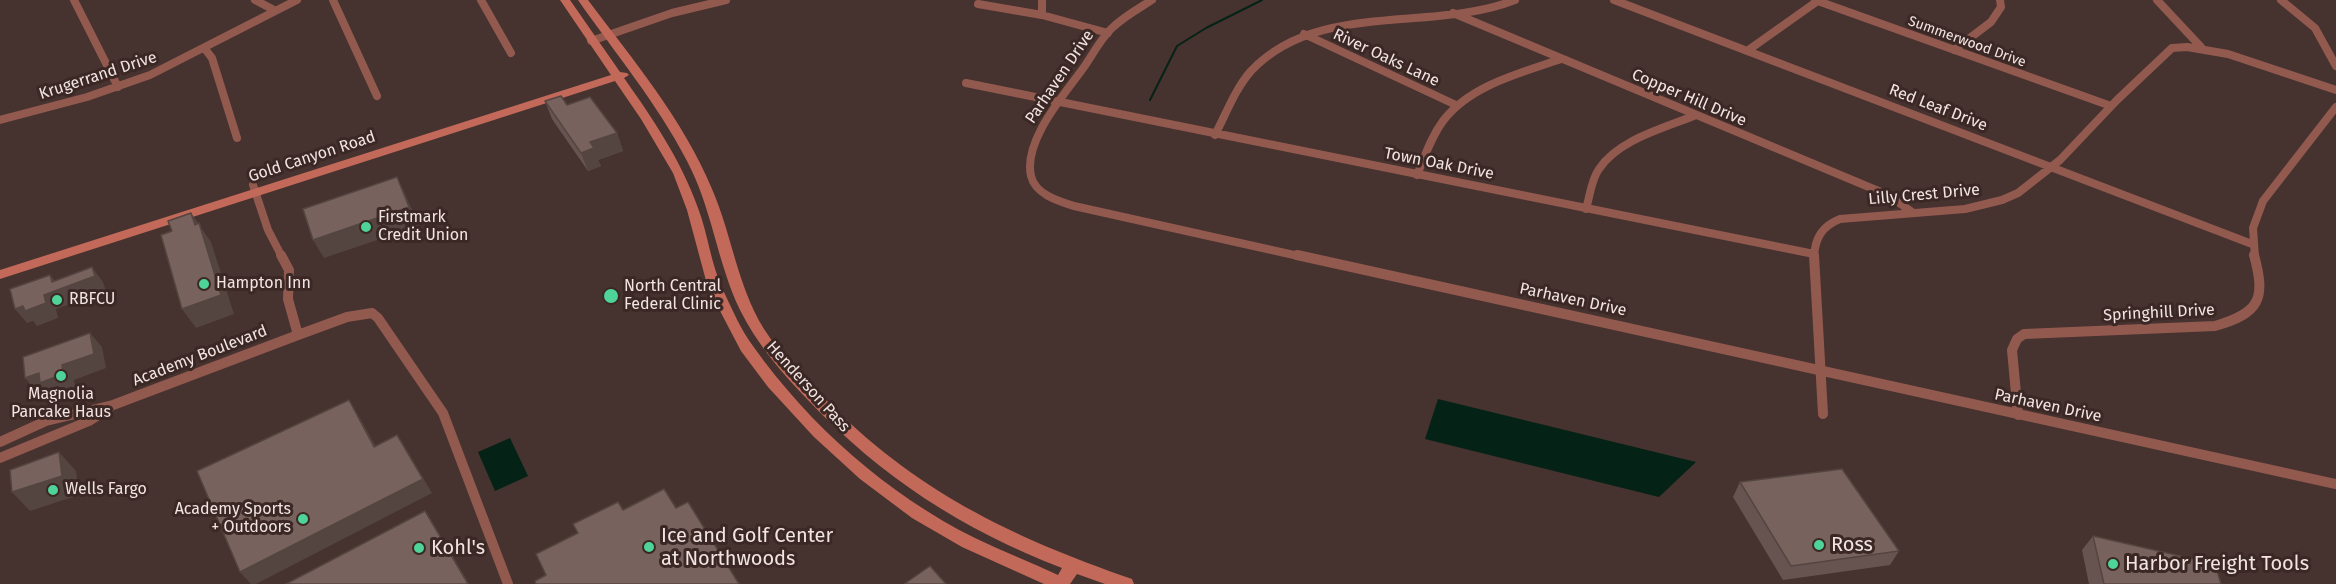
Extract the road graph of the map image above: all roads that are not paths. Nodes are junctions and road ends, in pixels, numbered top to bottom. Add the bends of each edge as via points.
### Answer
1 (74, 0) edge
2 (255, 0) edge
3 (297, 0) edge
4 (333, 0) edge
5 (481, 0) edge
6 (565, 0) edge
7 (583, 0) edge
8 (726, 0) edge
9 (1042, 0) edge
10 (1152, 0) edge
11 (1515, 0) edge
12 (1614, 0) edge
13 (1818, 0) edge
14 (2000, 0) edge
15 (2157, 0) edge
16 (2281, 0) edge
17 (978, 4) dead end
18 (274, 10) junction
19 (1453, 13) junction
20 (1042, 15) junction
21 (1108, 33) junction
22 (1304, 34) junction
23 (608, 35) junction
24 (591, 41) junction
25 (2201, 47) junction
26 (204, 49) junction
27 (1954, 50) junction
28 (1747, 51) junction
29 (511, 53) dead end
30 (1561, 58) junction
31 (2336, 66) edge
32 (631, 67) junction
33 (614, 73) junction
34 (966, 84) dead end
35 (118, 87) junction
36 (2336, 90) edge
37 (377, 96) dead end
38 (1058, 104) junction
39 (1456, 105) junction
40 (2111, 106) junction
41 (2336, 107) edge
42 (1696, 115) junction
43 (0, 120) edge
44 (1215, 135) junction
45 (237, 138) dead end
46 (2051, 168) junction
47 (1418, 175) junction
48 (254, 189) junction
49 (1586, 209) junction
50 (1912, 213) junction
51 (2252, 244) junction
52 (1814, 254) junction
53 (0, 267) edge
54 (0, 275) edge
55 (298, 335) junction
56 (1822, 370) junction
57 (113, 405) junction
58 (1823, 414) dead end
59 (2018, 415) junction
60 (0, 442) edge
61 (0, 458) edge
62 (879, 459) junction
63 (866, 475) junction
64 (2336, 484) edge
65 (1072, 565) junction
66 (508, 584) edge
67 (1061, 584) edge
68 (1126, 584) edge

1 - 35 street
2 - 18 street
3 - 18 street, Krugerrand Drive
4 - 37 street
5 - 29 street
6 - 24 street, Henderson Pass
7 - 23 street, Henderson Pass
8 - 23 street
9 - 20 street
10 - 21 street, Parhaven Drive
11 - 19 street
12 - 28 street, Red Leaf Drive
13 - 27 street, Summerwood Drive
13 - 28 street
14 - 27 street via 2001,7 1990,22
15 - 25 street
16 - 31 street via 2316,27
17 - 20 street
18 - 26 street, Krugerrand Drive
19 - 22 street
19 - 30 street, Copper Hill Drive
20 - 21 street
21 - 38 street, Parhaven Drive
22 - 39 street, River Oaks Lane
22 - 44 street via 1269,53 1252,69
23 - 24 street
23 - 32 street, Henderson Pass
24 - 33 street, Henderson Pass
25 - 36 street
25 - 40 street, Lilly Crest Drive via 2172,48
26 - 35 street, Krugerrand Drive
26 - 45 street via 212,58
27 - 40 street, Summerwood Drive
28 - 46 street, Red Leaf Drive
30 - 39 street via 1483,89
30 - 42 street, Copper Hill Drive
32 - 33 street, Gold Canyon Road
32 - 62 street, Henderson Pass via 696,168 707,191 734,282 757,329 807,390
33 - 48 street, Gold Canyon Road
33 - 63 street, Henderson Pass via 679,173 715,288 746,347 813,427
34 - 38 street, Town Oak Drive
35 - 43 street, Krugerrand Drive
38 - 44 street, Town Oak Drive
38 - 56 street, Parhaven Drive via 1036,142 1030,174 1040,190 1061,202
39 - 47 street via 1433,135
40 - 46 street, Lilly Crest Drive
41 - 51 street, Springhill Drive via 2263,201 2256,215
42 - 49 street via 1625,147 1607,160 1596,176
42 - 50 street, Copper Hill Drive via 1888,195
44 - 47 street, Town Oak Drive
46 - 50 street, Lilly Crest Drive via 2024,191 2003,200
46 - 51 street, Red Leaf Drive
47 - 49 street, Town Oak Drive
48 - 53 street, Gold Canyon Road
48 - 54 street, Gold Canyon Road
48 - 55 street via 267,230 289,270 288,299
49 - 52 street, Town Oak Drive
50 - 52 street, Lilly Crest Drive via 1833,221 1822,228
51 - 59 street, Springhill Drive via 2261,278 2260,294 2252,308 2237,319 2188,329 2035,333 2017,339 2012,350
52 - 56 street, Lilly Crest Drive
55 - 57 street, Academy Boulevard
55 - 66 street, Academy Boulevard via 358,314 372,313 378,318 446,419
56 - 58 street, Lilly Crest Drive
56 - 59 street, Parhaven Drive
57 - 60 street, Academy Boulevard via 54,418
57 - 61 street, Academy Boulevard via 89,421
59 - 64 street, Parhaven Drive
62 - 63 street
62 - 65 street, Henderson Pass via 979,522
63 - 67 street, Henderson Pass via 918,513 969,542
65 - 67 street
65 - 68 street, Henderson Pass

